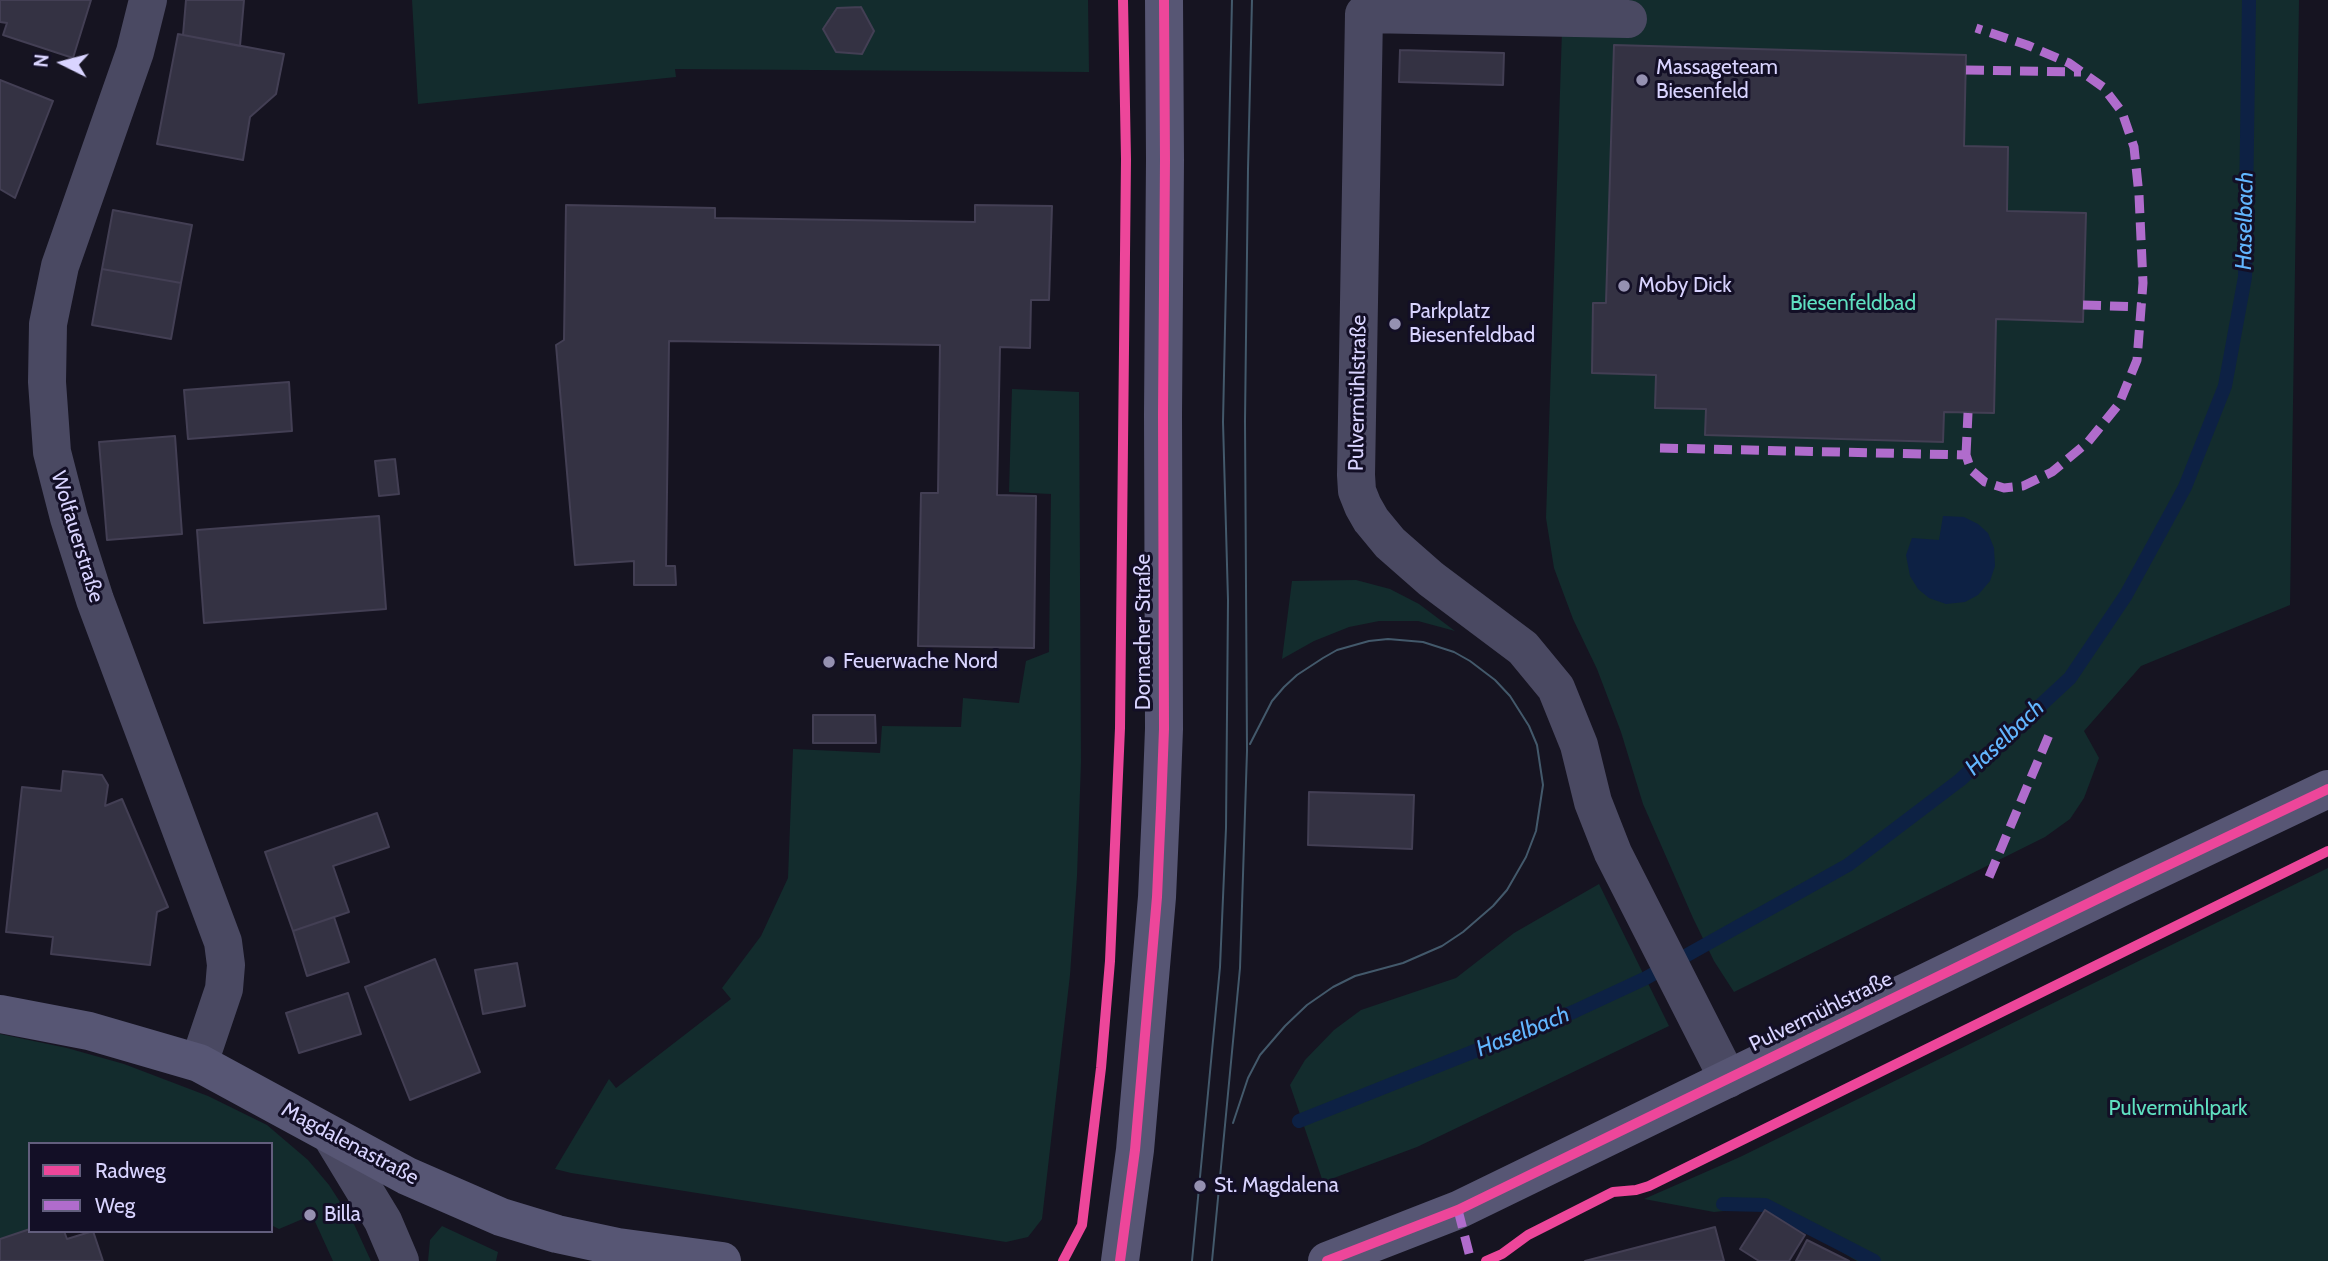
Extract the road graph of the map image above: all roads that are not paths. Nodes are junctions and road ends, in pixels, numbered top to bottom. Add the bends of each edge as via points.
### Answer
1 (148, 0) edge
2 (1164, 0) edge
3 (1628, 19) dead end
4 (2328, 789) edge
5 (0, 1014) edge
6 (199, 1063) junction
7 (1728, 1079) junction
8 (332, 1137) junction
9 (706, 1260) edge
10 (400, 1261) edge
11 (1120, 1261) edge
12 (1327, 1261) edge

1 - 6 street, Wolfauerstraße via 135,52 60,266 48,324 47,382 52,452 69,518 95,600 223,942 224,989
2 - 11 street, Dornacher Straße via 1164,729 1157,897 1135,1150
3 - 7 street, Pulvermühlstraße via 1364,14 1357,491 1371,520 1390,543 1523,648 1556,688 1613,853
4 - 7 street, Pulvermühlstraße
5 - 6 street, Magdalenastraße via 89,1031
6 - 8 street, Magdalenastraße
7 - 12 street, Pulvermühlstraße via 1458,1210
8 - 9 street, Magdalenastraße via 501,1217 618,1247
8 - 10 street via 383,1221

